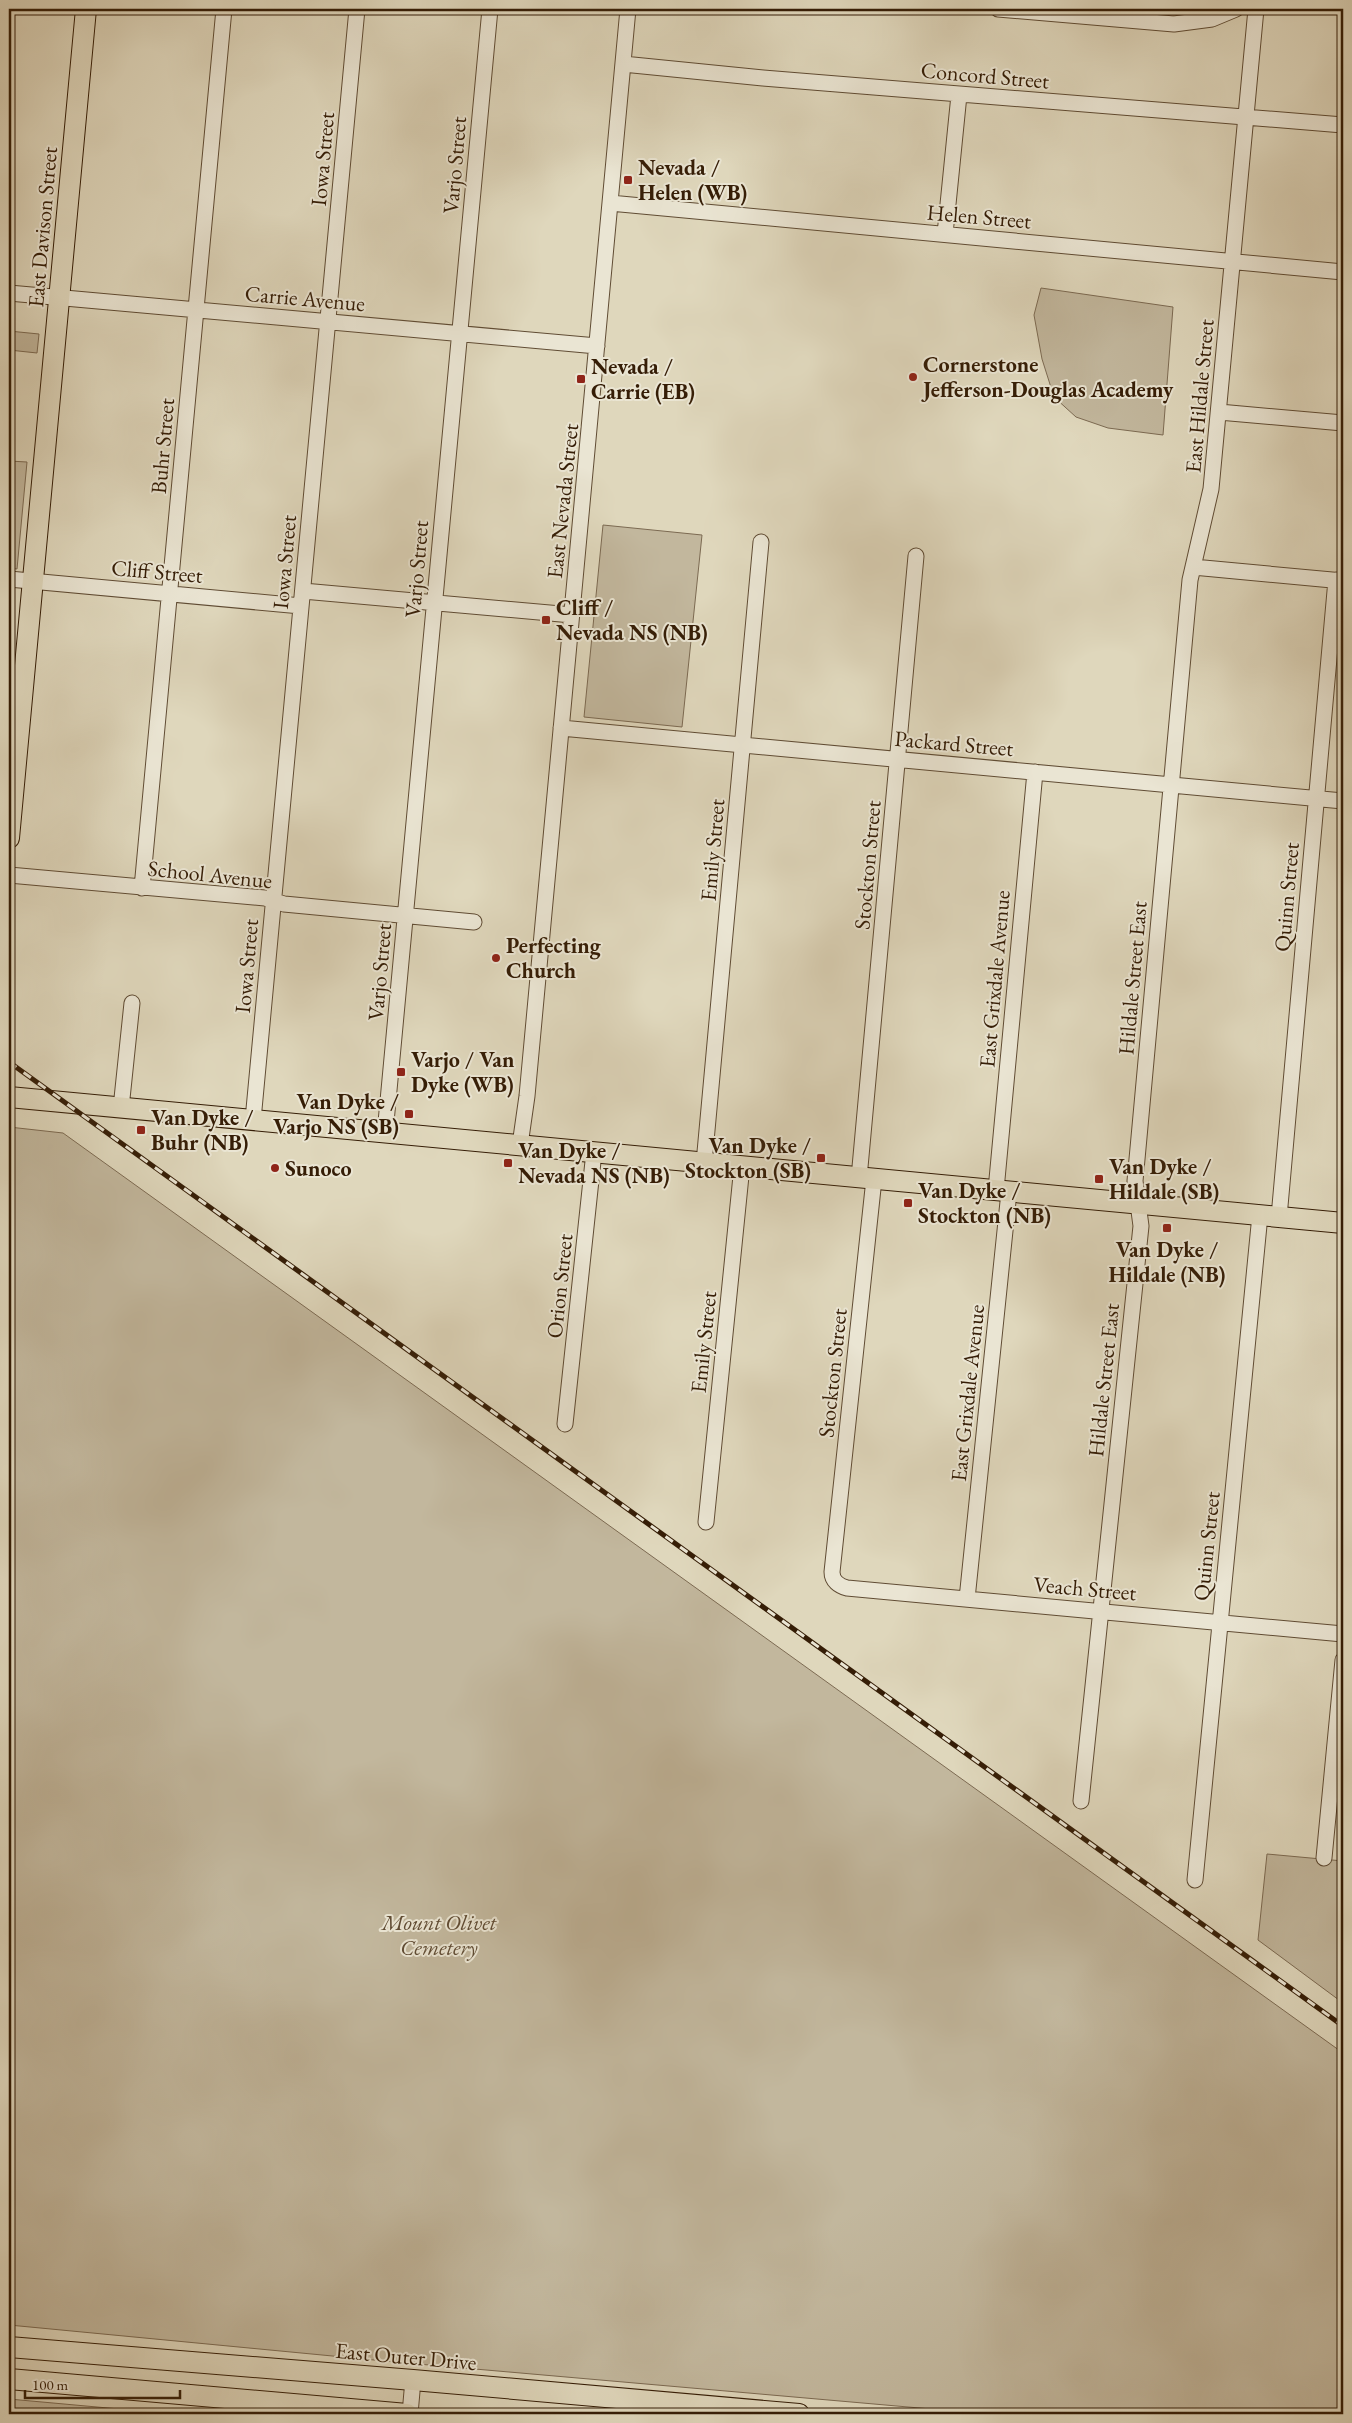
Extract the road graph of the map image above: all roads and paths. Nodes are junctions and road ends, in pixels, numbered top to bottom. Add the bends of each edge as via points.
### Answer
1 (86, 9) edge
2 (224, 9) edge
3 (357, 9) edge
4 (490, 9) edge
5 (628, 9) edge
6 (998, 9) edge
7 (1236, 9) edge
8 (1256, 9) edge
9 (623, 64) junction
10 (958, 94) junction
11 (1246, 118) junction
12 (1343, 125) edge
13 (610, 203) junction
14 (945, 234) junction
15 (1232, 261) junction
16 (1343, 272) edge
17 (9, 293) edge
18 (59, 297) junction
19 (196, 309) junction
20 (328, 321) junction
21 (460, 334) junction
22 (598, 346) junction
23 (1219, 412) junction
24 (1343, 423) edge
25 (762, 542) dead end
26 (916, 556) dead end
27 (1193, 567) junction
28 (9, 579) edge
29 (1340, 580) edge
30 (32, 581) junction
31 (303, 591) junction
32 (169, 594) junction
33 (434, 602) junction
34 (301, 606) junction
35 (572, 615) junction
36 (561, 728) junction
37 (743, 744) junction
38 (898, 759) junction
39 (1035, 772) junction
40 (1172, 785) junction
41 (1317, 799) junction
42 (1343, 801) edge
43 (9, 838) edge
44 (9, 875) edge
45 (142, 888) junction
46 (274, 901) junction
47 (406, 916) junction
48 (474, 922) dead end
49 (132, 1003) dead end
50 (9, 1097) edge
51 (121, 1108) junction
52 (253, 1120) junction
53 (385, 1133) junction
54 (520, 1146) junction
55 (594, 1152) junction
56 (704, 1163) junction
57 (742, 1166) junction
58 (867, 1178) junction
59 (1003, 1191) junction
60 (1139, 1204) junction
61 (1270, 1216) junction
62 (1343, 1223) edge
63 (565, 1424) dead end
64 (706, 1522) dead end
65 (832, 1572) joint
66 (967, 1598) junction
67 (1101, 1611) junction
68 (1220, 1622) junction
69 (1343, 1634) edge
70 (1343, 1660) edge
71 (1082, 1801) dead end
72 (1324, 1858) dead end
73 (1195, 1880) dead end
74 (9, 2347) edge
75 (9, 2379) edge
76 (414, 2380) junction
77 (722, 2411) edge
78 (409, 2414) edge
79 (798, 2414) edge

1 - 18 main road, East Davison Street
2 - 19 street, Buhr Street
3 - 20 street, Iowa Street
4 - 21 street, Varjo Street
5 - 9 street, East Nevada Street
6 - 7 street via 1174,24 1212,19
8 - 11 street, East Hildale Street
9 - 10 street, Concord Street
9 - 13 street, East Nevada Street
10 - 11 street, Concord Street
10 - 14 street
11 - 12 street, Concord Street
11 - 15 street, East Hildale Street
13 - 14 street, Helen Street
13 - 22 street, East Nevada Street
14 - 15 street, Helen Street
15 - 16 street, Helen Street
15 - 23 street, East Hildale Street
17 - 18 street, Carrie Avenue
18 - 19 street, Carrie Avenue
18 - 30 main road, East Davison Street
19 - 20 street, Carrie Avenue
19 - 32 street, Buhr Street
20 - 21 street, Carrie Avenue
20 - 31 street, Iowa Street
21 - 22 street, Carrie Avenue
21 - 33 street, Varjo Street
22 - 35 street, East Nevada Street
23 - 24 street
23 - 27 street, East Hildale Street via 1211,492
25 - 37 street, Emily Street
26 - 38 street, Stockton Street
27 - 29 street
27 - 40 street, East Hildale Street
28 - 30 street, Cliff Street
29 - 41 street, Quinn Street
30 - 32 street, Cliff Street
30 - 43 main road, East Davison Street
31 - 33 street
31 - 34 street, Iowa Street
32 - 34 street, Cliff Street
32 - 45 street, Buhr Street
33 - 35 street
33 - 47 street, Varjo Street
34 - 46 street, Iowa Street
35 - 36 street, East Nevada Street
36 - 37 street, Packard Street
36 - 54 street, East Nevada Street
37 - 38 street, Packard Street
37 - 56 street, Emily Street
38 - 39 street, Packard Street
38 - 58 street, Stockton Street
39 - 40 street, Packard Street
39 - 59 street, East Grixdale Avenue
40 - 41 street, Packard Street
40 - 60 street, Hildale Street East via 1135,1182
41 - 42 street, Packard Street
41 - 61 street, Quinn Street
44 - 45 street, School Avenue
45 - 46 street, School Avenue
46 - 47 street, School Avenue
46 - 52 street, Iowa Street
47 - 48 street, School Avenue
47 - 53 street, Varjo Street
49 - 51 street
50 - 51 main road
51 - 52 main road
52 - 53 main road
53 - 54 main road
54 - 55 main road
55 - 56 main road
55 - 63 street, Orion Street
56 - 57 main road
57 - 58 main road
57 - 64 street, Emily Street
58 - 59 main road
58 - 65 street, Stockton Street
59 - 60 main road
59 - 66 street, East Grixdale Avenue
60 - 61 main road
60 - 67 street, Hildale Street East via 1141,1226
61 - 62 main road
61 - 68 street, Quinn Street
65 - 66 street, Veach Street via 837,1583 847,1588
66 - 67 street, Veach Street
67 - 68 street, Veach Street
67 - 71 street, Hildale Street East
68 - 69 street, Veach Street
68 - 73 street, Quinn Street
70 - 72 street
74 - 76 main road, East Outer Drive
75 - 78 main road
76 - 77 main road, East Outer Drive
76 - 78 street
77 - 79 main road, East Outer Drive

